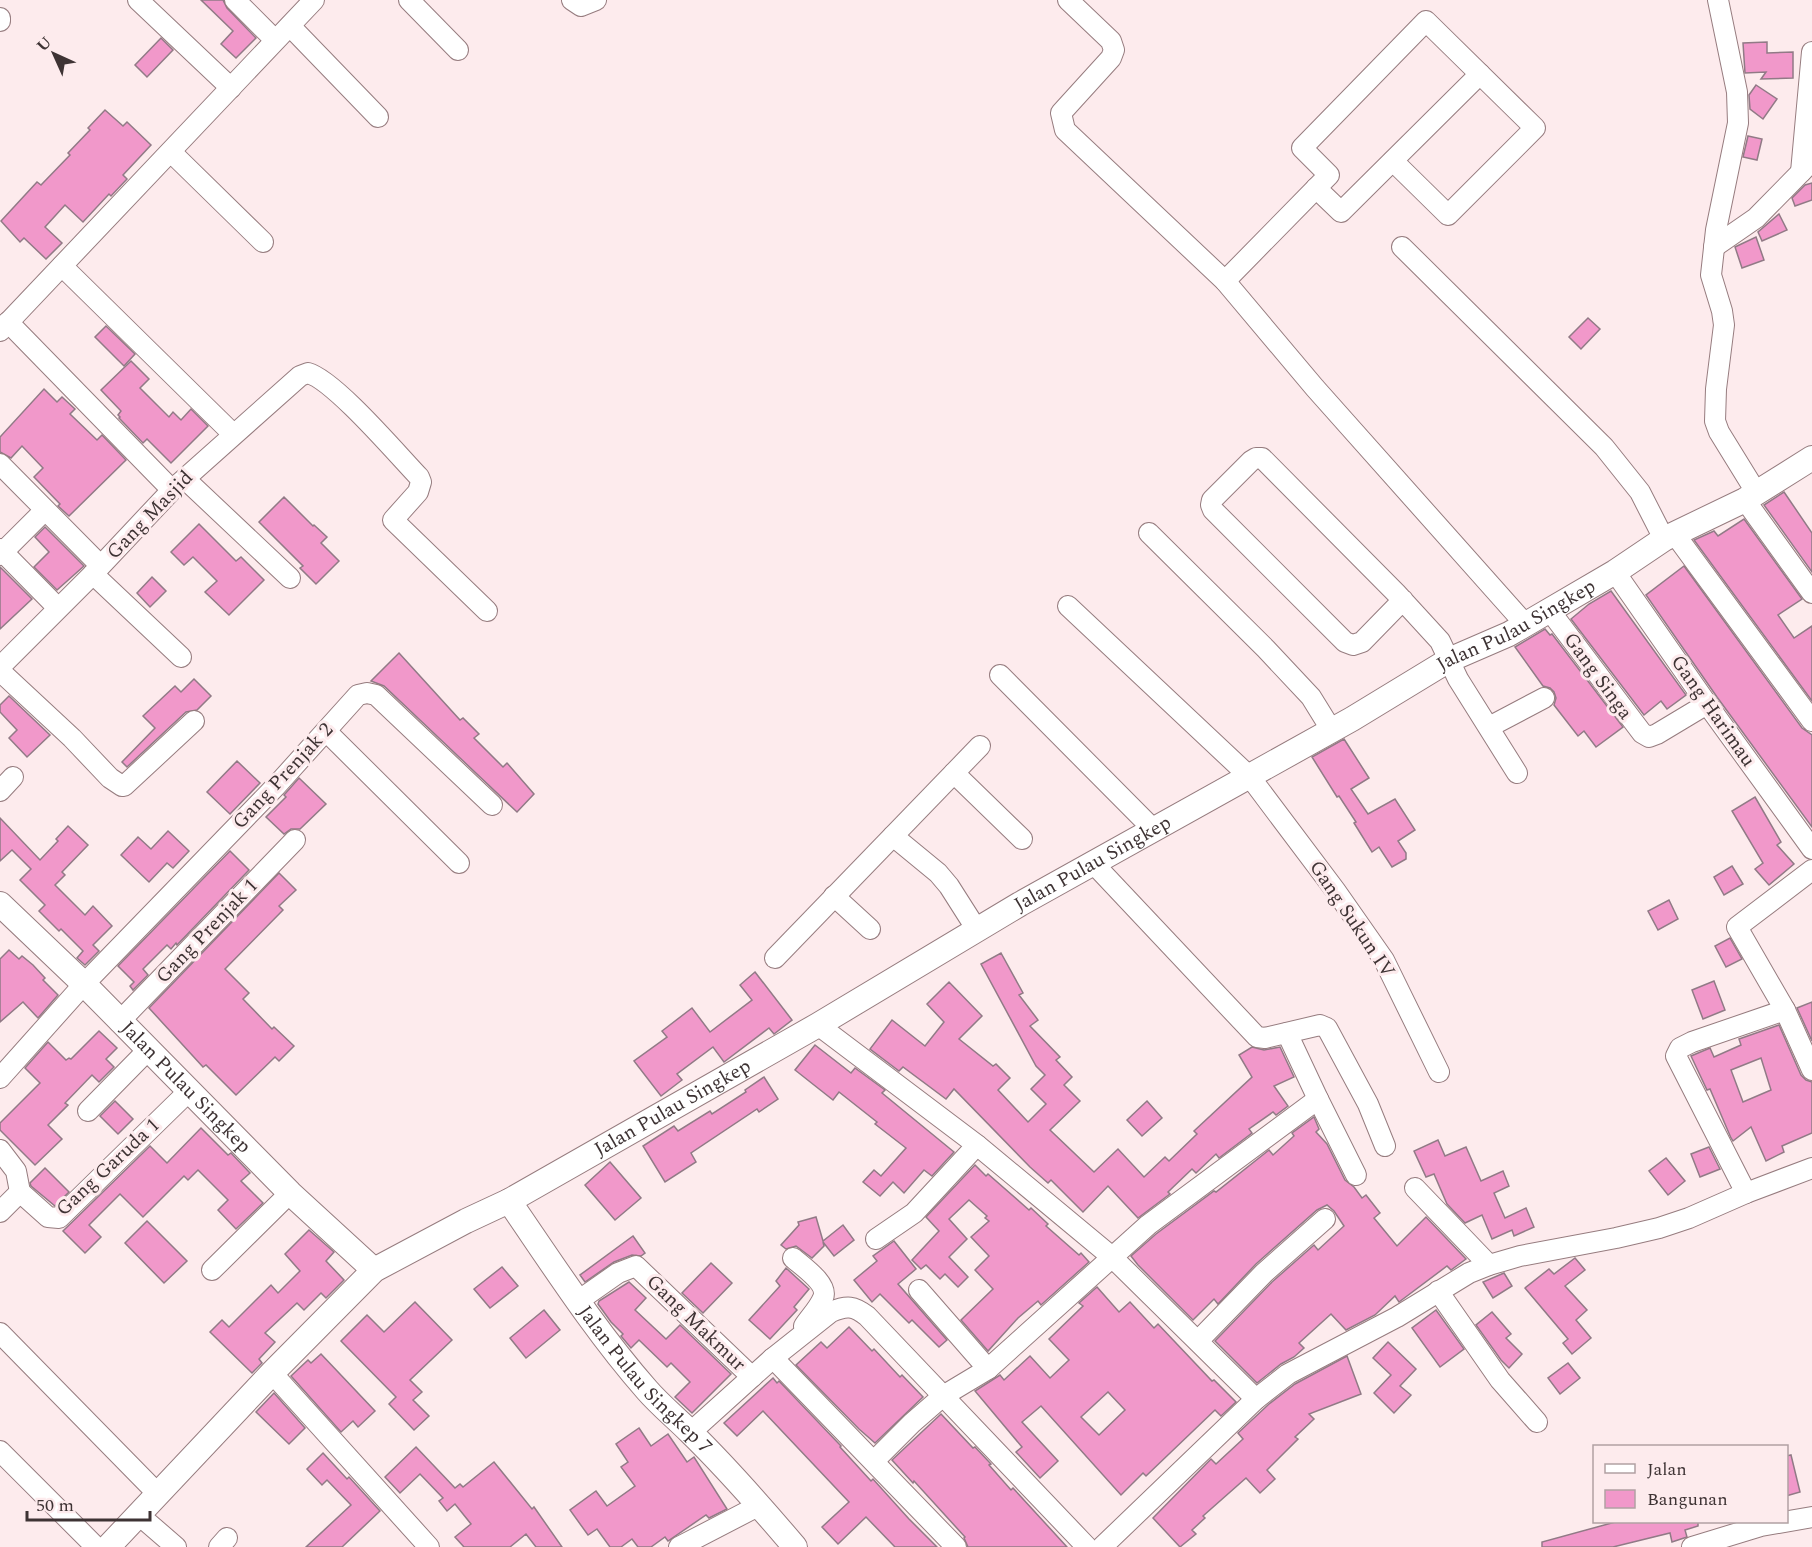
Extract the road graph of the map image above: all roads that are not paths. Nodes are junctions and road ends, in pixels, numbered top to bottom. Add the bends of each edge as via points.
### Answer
1 (138, 0) edge
2 (235, 0) edge
3 (314, 0) edge
4 (409, 0) edge
5 (572, 0) edge
6 (596, 0) edge
7 (1068, 0) edge
8 (1718, 0) edge
9 (290, 26) junction
10 (275, 40) junction
11 (458, 50) dead end
12 (1812, 52) edge
13 (1480, 74) junction
14 (231, 88) junction
15 (378, 117) dead end
16 (171, 152) junction
17 (1393, 161) junction
18 (1807, 166) edge
19 (1316, 188) junction
20 (263, 242) dead end
21 (1402, 247) dead end
22 (1714, 247) junction
23 (62, 266) junction
24 (1225, 280) junction
25 (4, 327) edge
26 (233, 434) junction
27 (1811, 460) edge
28 (0, 464) edge
29 (178, 484) junction
30 (1751, 496) junction
31 (39, 516) dead end
32 (1149, 533) dead end
33 (1669, 536) junction
34 (1, 552) edge
35 (97, 569) junction
36 (1615, 572) junction
37 (290, 578) dead end
38 (1812, 592) edge
39 (1403, 600) junction
40 (1068, 606) dead end
41 (58, 608) junction
42 (487, 610) dead end
43 (1550, 611) junction
44 (1526, 625) junction
45 (181, 657) dead end
46 (1449, 660) junction
47 (0, 669) edge
48 (1000, 675) dead end
49 (1544, 698) dead end
50 (1707, 704) junction
51 (194, 721) dead end
52 (1812, 721) edge
53 (1489, 727) junction
54 (326, 730) junction
55 (1332, 731) junction
56 (980, 746) dead end
57 (954, 773) junction
58 (1517, 774) dead end
59 (1250, 777) junction
60 (492, 805) dead end
61 (1154, 830) junction
62 (893, 836) junction
63 (1022, 839) dead end
64 (295, 840) dead end
65 (1812, 849) edge
66 (459, 863) dead end
67 (1093, 863) junction
68 (1812, 870) edge
69 (834, 896) junction
70 (4, 916) edge
71 (870, 929) dead end
72 (977, 930) junction
73 (775, 958) dead end
74 (84, 984) junction
75 (1785, 1010) junction
76 (119, 1022) junction
77 (818, 1025) junction
78 (1287, 1032) junction
79 (147, 1051) junction
80 (1812, 1070) edge
81 (1439, 1072) dead end
82 (0, 1078) edge
83 (188, 1092) junction
84 (1318, 1099) junction
85 (88, 1111) dead end
86 (977, 1145) junction
87 (1385, 1146) dead end
88 (0, 1150) edge
89 (1812, 1168) edge
90 (1356, 1175) dead end
91 (1415, 1188) dead end
92 (20, 1192) junction
93 (290, 1192) junction
94 (1746, 1193) junction
95 (509, 1201) junction
96 (0, 1212) edge
97 (1325, 1218) dead end
98 (876, 1239) dead end
99 (1112, 1257) junction
100 (793, 1258) dead end
101 (1489, 1265) junction
102 (212, 1270) dead end
103 (374, 1270) junction
104 (920, 1290) dead end
105 (1438, 1291) junction
106 (578, 1301) junction
107 (0, 1333) edge
108 (1198, 1341) junction
109 (790, 1345) junction
110 (773, 1358) junction
111 (988, 1369) junction
112 (272, 1373) junction
113 (752, 1377) junction
114 (943, 1396) junction
115 (1256, 1399) junction
116 (1537, 1422) dead end
117 (691, 1432) junction
118 (0, 1451) edge
119 (873, 1461) junction
120 (158, 1494) junction
121 (760, 1505) junction
122 (139, 1515) junction
123 (1812, 1517) edge
124 (1788, 1521) edge
125 (1778, 1523) edge
126 (96, 1547) edge
127 (108, 1547) edge
128 (176, 1547) edge
129 (429, 1547) edge
130 (679, 1547) edge
131 (795, 1547) edge
132 (956, 1547) edge
133 (1087, 1547) edge
134 (1102, 1547) edge
135 (1692, 1547) edge

1 - 14 street
2 - 10 street
3 - 9 street
4 - 11 street
5 - 6 street via 581,6
7 - 24 street via 1111,41 1114,50 1061,113 1065,130
8 - 22 street via 1737,92 1738,123
9 - 10 street
9 - 15 street
10 - 14 street
12 - 18 street
13 - 17 street
13 - 17 street via 1535,128 1448,215
13 - 19 street via 1426,21 1302,148 1329,175
14 - 16 street
16 - 20 street
16 - 23 street
17 - 19 street via 1341,213
18 - 22 street via 1756,218
19 - 24 street
21 - 33 street via 1604,447
22 - 30 street via 1711,275 1724,325 1715,421
23 - 25 street
23 - 26 street
24 - 44 street via 1315,388
25 - 29 street
26 - 29 street, Gang Masjid
26 - 42 street, Gang Masjid via 300,376 308,373 321,379 419,477 418,492 393,520
27 - 30 street, Jalan Pulau Singkep
28 - 35 street
29 - 35 street, Gang Masjid
29 - 37 street
30 - 33 street, Jalan Pulau Singkep
30 - 38 street
31 - 34 street
32 - 55 street via 1266,648 1311,697
33 - 36 street, Jalan Pulau Singkep
33 - 52 street
34 - 41 street
35 - 41 street, Gang Masjid
35 - 45 street
36 - 43 street, Jalan Pulau Singkep
36 - 50 street, Gang Harimau
39 - 39 street via 1262,458 1251,461 1212,500 1213,510 1345,642 1362,642
39 - 46 street via 1440,641
40 - 59 street, Gang Sukun IV
41 - 47 street, Gang Masjid
43 - 44 street, Jalan Pulau Singkep
43 - 50 street, Gang Singa via 1635,727 1649,737
44 - 46 street, Jalan Pulau Singkep
46 - 53 street
46 - 55 street, Jalan Pulau Singkep
47 - 51 street via 122,786
48 - 61 street
49 - 53 street
50 - 65 street, Gang Harimau
53 - 58 street
54 - 60 street, Gang Prenjak 2 via 358,695 376,696
54 - 66 street
54 - 74 street, Gang Prenjak 2
55 - 59 street, Jalan Pulau Singkep
56 - 57 street
57 - 62 street
57 - 63 street
59 - 61 street, Jalan Pulau Singkep
59 - 81 street, Gang Sukun IV via 1384,960
61 - 67 street, Jalan Pulau Singkep
62 - 69 street
62 - 72 street via 938,873
64 - 76 street, Gang Prenjak 1
67 - 72 street, Jalan Pulau Singkep
67 - 78 street via 1255,1035 1261,1038
68 - 75 street via 1737,927
69 - 71 street
69 - 73 street
70 - 74 street, Jalan Pulau Singkep
72 - 77 street, Jalan Pulau Singkep
74 - 76 street, Jalan Pulau Singkep
74 - 82 street, Gang Prenjak 2
75 - 80 street
75 - 94 street via 1692,1042 1680,1048 1676,1056
76 - 79 street, Jalan Pulau Singkep
77 - 86 street
77 - 95 street, Jalan Pulau Singkep
78 - 84 street
78 - 87 street via 1320,1025 1330,1032
79 - 83 street, Jalan Pulau Singkep
79 - 85 street
83 - 92 street, Gang Garuda 1 via 59,1218 48,1217
83 - 93 street, Jalan Pulau Singkep
84 - 90 street
84 - 99 street via 1148,1225
86 - 98 street via 914,1213
86 - 99 street
88 - 92 street via 16,1170
89 - 94 street
91 - 101 street
92 - 96 street
93 - 102 street
93 - 103 street, Jalan Pulau Singkep
94 - 101 street via 1659,1228
95 - 103 street, Jalan Pulau Singkep
95 - 106 street, Jalan Pulau Singkep 7
97 - 108 street
99 - 108 street
99 - 111 street
100 - 109 street via 818,1280 825,1296
101 - 105 street
103 - 112 street, Jalan Pulau Singkep
104 - 111 street
105 - 115 street via 1296,1370
105 - 116 street via 1500,1380
106 - 113 street, Gang Makmur via 618,1273 636,1266
106 - 117 street, Jalan Pulau Singkep 7 via 648,1391
107 - 120 street
108 - 115 street
109 - 110 street
109 - 114 street via 831,1312 854,1307
110 - 113 street
110 - 119 street
111 - 114 street
112 - 120 street, Jalan Pulau Singkep
112 - 129 street
113 - 117 street
114 - 119 street
114 - 133 street
115 - 134 street
117 - 121 street, Jalan Pulau Singkep 7
118 - 126 street
119 - 132 street
120 - 122 street, Jalan Pulau Singkep
121 - 130 street
121 - 131 street, Jalan Pulau Singkep 7
122 - 127 street, Jalan Pulau Singkep
122 - 128 street
123 - 124 street
125 - 135 street

